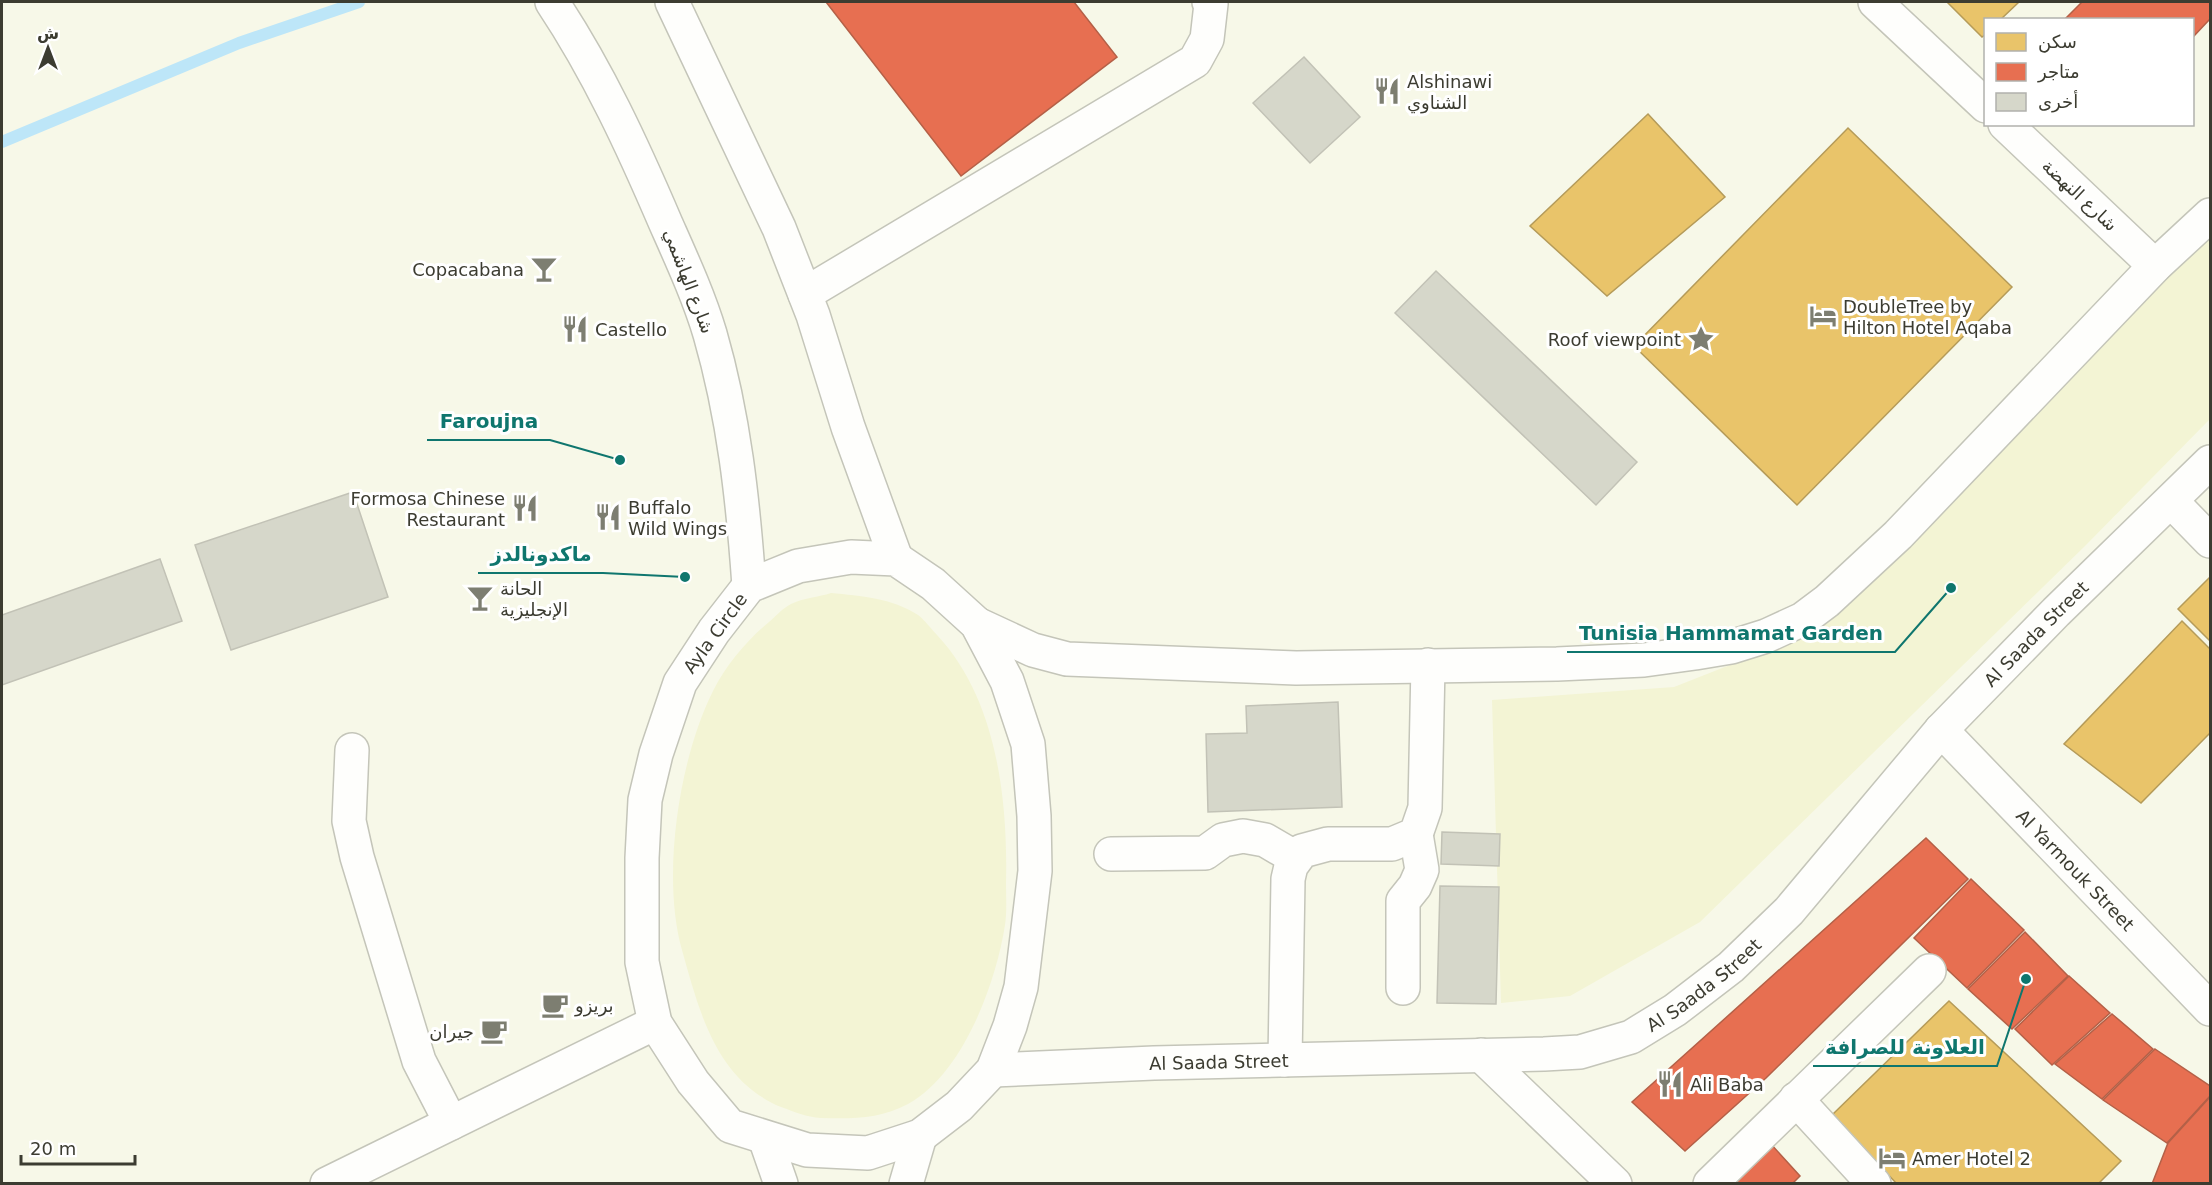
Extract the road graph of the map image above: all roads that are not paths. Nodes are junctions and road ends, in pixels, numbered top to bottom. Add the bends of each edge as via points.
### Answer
1 (672, 2) edge
2 (1209, 2) edge
3 (1875, 2) edge
4 (558, 10) edge
5 (1984, 104) edge
6 (2008, 126) edge
7 (2211, 215) edge
8 (2155, 266) junction
9 (805, 294) junction
10 (2211, 462) edge
11 (2171, 501) junction
12 (2211, 541) edge
13 (896, 559) junction
14 (749, 586) junction
15 (977, 624) junction
16 (1428, 665) junction
17 (1941, 730) junction
18 (352, 750) dead end
19 (1416, 834) junction
20 (1111, 854) dead end
21 (1296, 858) junction
22 (1929, 971) dead end
23 (1403, 987) dead end
24 (2211, 1009) edge
25 (655, 1023) junction
26 (1482, 1055) junction
27 (1285, 1060) junction
28 (993, 1070) junction
29 (1796, 1099) junction
30 (451, 1123) junction
31 (920, 1136) junction
32 (765, 1138) junction
33 (327, 1184) edge
34 (781, 1184) edge
35 (906, 1184) edge
36 (1615, 1184) edge
37 (1710, 1184) edge
38 (1874, 1184) edge

1 - 9 main road via 780,228
2 - 9 main road via 1207,39 1195,61
3 - 5 main road
4 - 14 main road, شارع الهاشمي via 621,121 710,332 730,417 743,498
6 - 8 main road, شارع النهضة
7 - 8 main road
8 - 16 main road via 1898,535 1803,619 1731,647 1674,656 1557,664
9 - 13 main road
10 - 11 main road, Al Saada Street
11 - 12 main road
11 - 17 main road, Al Saada Street via 2055,612
13 - 14 main road, Ayla Circle via 851,557 798,566
13 - 15 main road, Ayla Circle via 933,584
14 - 25 main road, Ayla Circle via 680,683 645,800 642,962
15 - 16 main road via 1033,650 1067,659 1296,668
15 - 28 main road, Ayla Circle via 1007,681 1028,744 1034,816 1035,871 1021,987
16 - 19 main road via 1425,808
17 - 24 main road, Al Yarmouk Street
17 - 26 main road, Al Saada Street via 1789,911 1731,968 1675,1010 1647,1029 1580,1052
18 - 30 main road via 349,821 357,857 419,1061
19 - 21 main road via 1392,844 1328,844 1302,851
19 - 23 main road via 1422,870 1403,901
20 - 21 main road via 1205,853 1223,840 1243,836 1265,840
21 - 27 main road via 1288,879
22 - 29 main road
25 - 30 main road
25 - 32 main road, Ayla Circle via 693,1082 730,1126
26 - 27 main road, Al Saada Street
26 - 36 main road
27 - 28 main road, Al Saada Street
28 - 31 main road, Ayla Circle via 959,1106
29 - 37 main road
29 - 38 main road
30 - 33 main road
31 - 32 main road, Ayla Circle via 868,1153 807,1150
31 - 35 main road
32 - 34 main road

